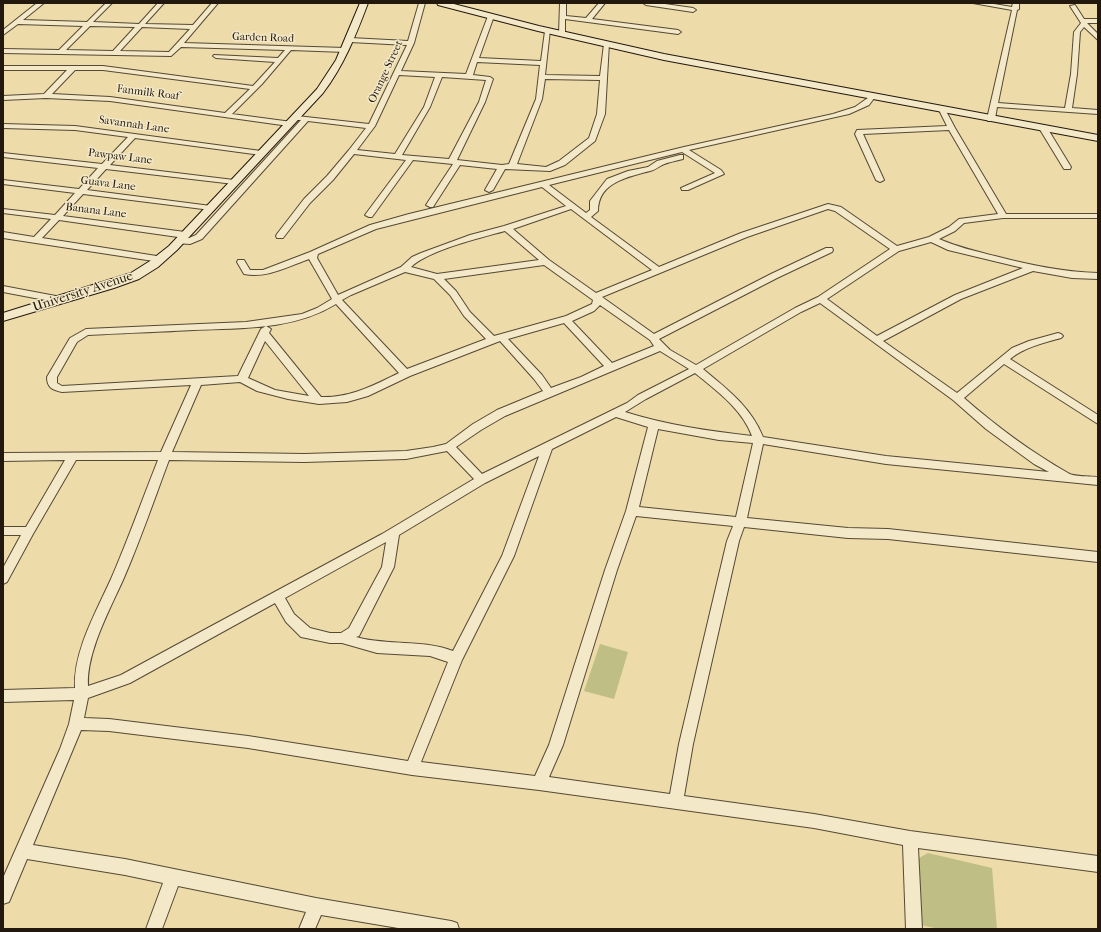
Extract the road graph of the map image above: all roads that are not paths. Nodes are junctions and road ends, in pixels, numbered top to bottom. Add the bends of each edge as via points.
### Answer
1 (41, 3) edge
2 (109, 3) edge
3 (161, 3) edge
4 (215, 3) edge
5 (364, 3) edge
6 (422, 3) edge
7 (441, 3) edge
8 (563, 3) edge
9 (602, 3) edge
10 (646, 3) edge
11 (976, 3) edge
12 (1016, 6) edge
13 (1072, 6) dead end
14 (693, 10) dead end
15 (491, 16) junction
16 (562, 17) junction
17 (588, 20) junction
18 (1098, 21) edge
19 (16, 22) junction
20 (1083, 22) junction
21 (88, 24) junction
22 (140, 25) junction
23 (195, 27) junction
24 (548, 31) junction
25 (678, 32) dead end
26 (3, 33) edge
27 (562, 34) junction
28 (1098, 38) edge
29 (350, 40) junction
30 (411, 44) junction
31 (607, 44) junction
32 (180, 45) junction
33 (289, 49) junction
34 (345, 50) junction
35 (3, 51) edge
36 (62, 52) junction
37 (114, 54) junction
38 (216, 56) dead end
39 (281, 60) junction
40 (476, 60) junction
41 (543, 63) junction
42 (3, 68) edge
43 (73, 68) junction
44 (397, 73) junction
45 (439, 75) junction
46 (469, 76) junction
47 (542, 77) junction
48 (603, 78) junction
49 (255, 88) junction
50 (46, 96) junction
51 (872, 97) junction
52 (3, 98) edge
53 (994, 105) junction
54 (944, 110) junction
55 (1068, 110) junction
56 (1098, 112) edge
57 (227, 116) junction
58 (991, 119) junction
59 (297, 120) junction
60 (7, 126) edge
61 (371, 126) junction
62 (951, 128) junction
63 (1043, 128) junction
64 (3, 133) edge
65 (132, 137) junction
66 (1098, 138) edge
67 (685, 150) junction
68 (352, 152) junction
69 (261, 153) junction
70 (3, 155) edge
71 (397, 157) junction
72 (411, 158) junction
73 (455, 162) junction
74 (105, 166) junction
75 (512, 166) junction
76 (502, 167) junction
77 (1067, 168) dead end
78 (880, 180) dead end
79 (3, 182) edge
80 (234, 182) junction
81 (543, 184) junction
82 (685, 188) dead end
83 (489, 190) dead end
84 (81, 192) junction
85 (430, 205) dead end
86 (573, 206) junction
87 (211, 208) junction
88 (3, 211) edge
89 (369, 216) dead end
90 (587, 216) junction
91 (1003, 216) junction
92 (1098, 216) edge
93 (57, 217) junction
94 (507, 228) junction
95 (3, 235) edge
96 (280, 236) dead end
97 (182, 238) junction
98 (932, 239) junction
99 (36, 240) junction
100 (896, 249) junction
101 (829, 250) dead end
102 (313, 254) junction
103 (160, 259) junction
104 (241, 262) dead end
105 (546, 262) junction
106 (1032, 268) junction
107 (404, 269) junction
108 (658, 271) junction
109 (1098, 276) edge
110 (437, 277) junction
111 (3, 289) edge
112 (596, 298) junction
113 (336, 299) junction
114 (821, 299) junction
115 (61, 300) junction
116 (3, 317) edge
117 (565, 319) junction
118 (268, 323) junction
119 (264, 334) junction
120 (1058, 336) dead end
121 (653, 338) junction
122 (497, 339) junction
123 (877, 340) junction
124 (660, 347) junction
125 (1003, 360) junction
126 (610, 367) junction
127 (696, 369) junction
128 (406, 374) junction
129 (242, 379) junction
130 (197, 382) junction
131 (549, 392) junction
132 (957, 398) junction
133 (319, 401) junction
134 (615, 413) junction
135 (1098, 420) edge
136 (654, 425) junction
137 (759, 440) junction
138 (548, 446) junction
139 (449, 447) junction
140 (165, 456) junction
141 (3, 457) edge
142 (73, 457) junction
143 (1067, 477) junction
144 (481, 480) junction
145 (1098, 482) edge
146 (632, 511) junction
147 (741, 521) junction
148 (3, 531) edge
149 (29, 531) junction
150 (394, 532) junction
151 (1098, 557) edge
152 (3, 579) edge
153 (278, 596) junction
154 (342, 638) junction
155 (456, 659) junction
156 (82, 694) junction
157 (3, 696) edge
158 (76, 724) junction
159 (412, 768) junction
160 (539, 783) junction
161 (676, 802) junction
162 (910, 839) junction
163 (23, 851) junction
164 (1098, 864) edge
165 (173, 877) junction
166 (3, 896) edge
167 (316, 906) junction
168 (154, 929) edge
169 (308, 929) edge
170 (451, 929) edge
171 (914, 929) edge

1 - 19 street
2 - 21 street
3 - 22 street
4 - 23 street
5 - 29 street, University Avenue
6 - 30 street, Orange Street
7 - 15 street
8 - 16 street
9 - 17 street
10 - 14 street
11 - 12 street
12 - 53 street
13 - 20 street
15 - 24 street
15 - 40 street
16 - 17 street
16 - 27 street
17 - 25 street
18 - 20 street
19 - 21 street
19 - 26 street
20 - 28 street
20 - 55 street via 1078,32
21 - 22 street
21 - 36 street
22 - 23 street
22 - 37 street
23 - 32 street
24 - 27 street
24 - 41 street
27 - 31 street
29 - 30 street
29 - 34 street, University Avenue
30 - 44 street, Orange Street
31 - 48 street
31 - 51 street
32 - 33 street, Garden Road
32 - 37 street via 171,54
33 - 34 street, Garden Road
33 - 39 street
34 - 59 street, University Avenue via 327,82
35 - 36 street
36 - 37 street
38 - 39 street
39 - 49 street
40 - 41 street
40 - 46 street
41 - 47 street
42 - 43 street
43 - 49 street via 103,68
43 - 50 street
44 - 45 street
44 - 61 street, Orange Street
45 - 46 street
45 - 71 street via 427,107
46 - 73 street via 490,79
47 - 48 street
47 - 75 street via 538,99
48 - 75 street via 601,114 592,139 562,163 547,169
49 - 57 street
50 - 52 street, Fanmilk Roaf
50 - 57 street, Fanmilk Roaf via 110,99
51 - 54 street
51 - 67 street via 865,104 839,114
53 - 55 street
53 - 58 street
54 - 58 street
54 - 62 street
55 - 56 street
57 - 59 street, Fanmilk Roaf
58 - 63 street
59 - 61 street, Fanmilk Roaf
59 - 69 street, University Avenue
59 - 97 street, Banana Lane via 199,237 190,241
60 - 64 street
60 - 65 street, Savannah Lane via 75,128
61 - 68 street, Orange Street
62 - 78 street via 860,132
62 - 91 street
63 - 66 street
63 - 77 street
65 - 69 street, Savannah Lane
65 - 74 street
67 - 81 street
67 - 82 street via 720,174
67 - 90 street via 681,157 610,181 594,201 594,211
68 - 71 street
68 - 96 street, Orange Street via 306,201
69 - 80 street, University Avenue
70 - 74 street, Pawpaw Lane
71 - 72 street
72 - 73 street
72 - 89 street
73 - 76 street
73 - 85 street
74 - 80 street, Pawpaw Lane
74 - 84 street
75 - 76 street
76 - 83 street
79 - 84 street, Guava Lane
80 - 87 street, University Avenue
81 - 86 street
81 - 102 street via 373,227
84 - 87 street, Guava Lane
84 - 93 street
86 - 90 street
86 - 94 street
87 - 97 street, University Avenue
88 - 93 street, Banana Lane
90 - 108 street
91 - 92 street
91 - 98 street via 962,221
93 - 97 street, Banana Lane
93 - 99 street
94 - 105 street
94 - 107 street via 424,255
95 - 99 street
97 - 103 street, University Avenue
98 - 100 street
98 - 106 street via 951,248
99 - 103 street
100 - 108 street via 838,209 828,206 744,235
100 - 114 street
101 - 121 street
102 - 104 street via 258,273 247,272
102 - 113 street
103 - 115 street, University Avenue via 135,276
105 - 110 street
105 - 112 street
106 - 109 street via 1072,275
106 - 123 street via 958,296
107 - 110 street
107 - 113 street
108 - 112 street
110 - 122 street via 467,314
111 - 115 street
112 - 117 street via 597,304 592,308
112 - 121 street
113 - 118 street via 305,316
113 - 128 street
114 - 123 street
114 - 127 street
115 - 116 street, University Avenue
117 - 122 street
117 - 126 street
118 - 119 street
118 - 130 street via 86,332 73,340 52,377 55,387 62,389
119 - 129 street
119 - 133 street
120 - 125 street via 1015,350
121 - 124 street
122 - 128 street
122 - 131 street via 534,372
123 - 132 street
124 - 126 street
124 - 127 street
125 - 132 street
125 - 135 street
126 - 131 street
127 - 134 street
127 - 137 street via 740,406
128 - 133 street via 353,397
129 - 130 street
129 - 133 street via 260,388
130 - 140 street
131 - 139 street via 501,413
132 - 143 street via 1038,461
134 - 136 street
134 - 138 street
136 - 137 street
136 - 146 street
137 - 143 street via 886,460
137 - 147 street
138 - 144 street
138 - 155 street via 508,556
139 - 140 street via 406,455 362,457
139 - 144 street
140 - 142 street
140 - 156 street via 89,646 81,677
141 - 142 street
142 - 149 street
143 - 145 street
144 - 150 street
146 - 147 street
146 - 160 street via 556,745
147 - 151 street
147 - 161 street via 733,541 686,744
148 - 149 street
149 - 152 street
150 - 153 street
150 - 154 street via 388,567 354,632
153 - 154 street via 290,618 306,633
153 - 156 street via 126,679
154 - 155 street via 362,645 448,654
155 - 159 street
156 - 157 street
156 - 158 street
158 - 159 street via 109,725 248,742
158 - 163 street
159 - 160 street
160 - 161 street
161 - 162 street via 814,821
162 - 164 street
162 - 171 street
163 - 165 street
163 - 166 street
165 - 167 street
165 - 168 street
167 - 169 street
167 - 170 street

